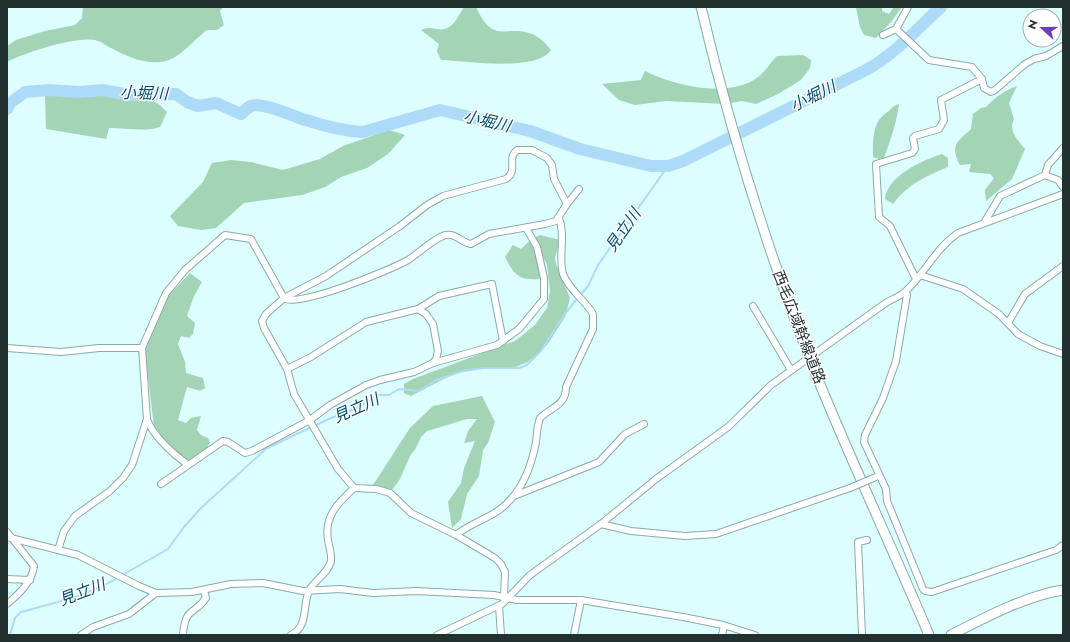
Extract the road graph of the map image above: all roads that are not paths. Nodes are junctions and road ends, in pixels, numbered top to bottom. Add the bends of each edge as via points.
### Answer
1 (701, 7) edge
2 (908, 7) edge
3 (896, 29) junction
4 (882, 35) dead end
5 (1063, 46) edge
6 (982, 79) junction
7 (1063, 148) edge
8 (1045, 175) junction
9 (1063, 187) edge
10 (580, 189) dead end
11 (1063, 194) edge
12 (567, 204) junction
13 (559, 218) junction
14 (984, 223) junction
15 (526, 228) junction
16 (1063, 266) edge
17 (918, 277) junction
18 (905, 292) junction
19 (284, 298) junction
20 (753, 306) dead end
21 (418, 309) junction
22 (1008, 323) junction
23 (503, 341) junction
24 (7, 348) edge
25 (142, 348) junction
26 (1063, 354) edge
27 (809, 357) junction
28 (433, 363) junction
29 (287, 369) junction
30 (791, 370) junction
31 (147, 419) junction
32 (312, 424) junction
33 (644, 424) dead end
34 (187, 464) junction
35 (878, 476) junction
36 (161, 484) dead end
37 (354, 488) junction
38 (514, 496) junction
39 (601, 524) junction
40 (456, 535) junction
41 (8, 536) edge
42 (867, 540) dead end
43 (1063, 545) edge
44 (58, 550) junction
45 (7, 579) edge
46 (30, 580) junction
47 (204, 590) junction
48 (1063, 590) edge
49 (309, 591) junction
50 (156, 593) junction
51 (506, 598) junction
52 (582, 600) junction
53 (7, 604) edge
54 (499, 606) junction
55 (724, 626) junction
56 (81, 635) edge
57 (183, 635) edge
58 (291, 635) edge
59 (437, 635) edge
60 (501, 635) edge
61 (574, 635) edge
62 (722, 635) edge
63 (755, 635) edge
64 (862, 635) edge
65 (930, 635) edge
66 (950, 635) edge

1 - 27 main road, 西毛広域幹線道路 via 716,72 744,168
2 - 3 street
3 - 4 street
3 - 6 street via 929,60 972,67
5 - 6 street via 1025,64 995,90 986,90
6 - 17 street via 941,100 944,120 939,129 913,138 915,149 912,153 876,164 879,217 888,223
7 - 8 street via 1048,165
8 - 9 street via 1058,180
8 - 14 street via 1000,196
10 - 12 street
11 - 14 street
12 - 13 street
12 - 19 street via 547,158 532,150 517,150 512,156 513,171 506,179 443,196 326,276
13 - 15 street
13 - 38 street via 563,229 563,274 593,314 593,329 566,387 566,395 562,402 540,418 528,474
14 - 17 street via 958,233 946,242
15 - 19 street via 489,234 471,244 453,235 445,235 406,261 352,284 325,294 291,300
15 - 23 street via 537,246 544,278 544,299 518,329
16 - 22 street via 1025,294
17 - 18 street
17 - 22 street via 963,289
18 - 27 street
18 - 35 street via 907,295 896,361 883,398 865,435 864,442
19 - 25 street via 251,239 225,235 185,270 166,293
19 - 29 street via 266,314 262,324
20 - 30 street
21 - 23 street via 439,296 492,284
21 - 28 street via 426,314 433,324 438,351
21 - 29 street via 366,322
22 - 26 street via 1028,340
23 - 28 street via 497,345
24 - 25 street via 61,352 99,348
25 - 31 street
27 - 30 street
27 - 65 main road, 西毛広域幹線道路
28 - 32 street via 414,372 366,385 330,405
29 - 32 street via 294,394
30 - 39 street via 728,427 656,479
31 - 34 street via 166,445
31 - 44 street via 132,465 110,491 75,516 64,530
32 - 34 street via 248,452 223,441
32 - 37 street via 338,469
33 - 38 street via 625,434 599,462
34 - 36 street
35 - 39 street, bridge via 716,534 685,536 631,531
35 - 43 street via 886,489 887,501 923,589 929,592 1056,550
37 - 40 street via 376,489 390,493 411,513
37 - 49 street via 333,509 329,517 327,539 330,561
38 - 40 street via 498,511 470,524
39 - 51 street via 530,575
40 - 51 street via 498,561 505,572
41 - 44 street
41 - 46 street via 34,566
42 - 64 street via 858,542
44 - 50 street via 78,555
45 - 46 street
46 - 53 street
47 - 49 street via 231,584 263,583
47 - 50 street
47 - 57 street via 206,598 186,618
48 - 66 main road via 1035,597
49 - 51 street via 416,591 494,595
49 - 58 street via 300,628
50 - 56 street via 129,614 93,627
51 - 52 street
51 - 54 street
52 - 55 street
52 - 61 street
54 - 59 street
54 - 60 street
55 - 62 street
55 - 63 street

